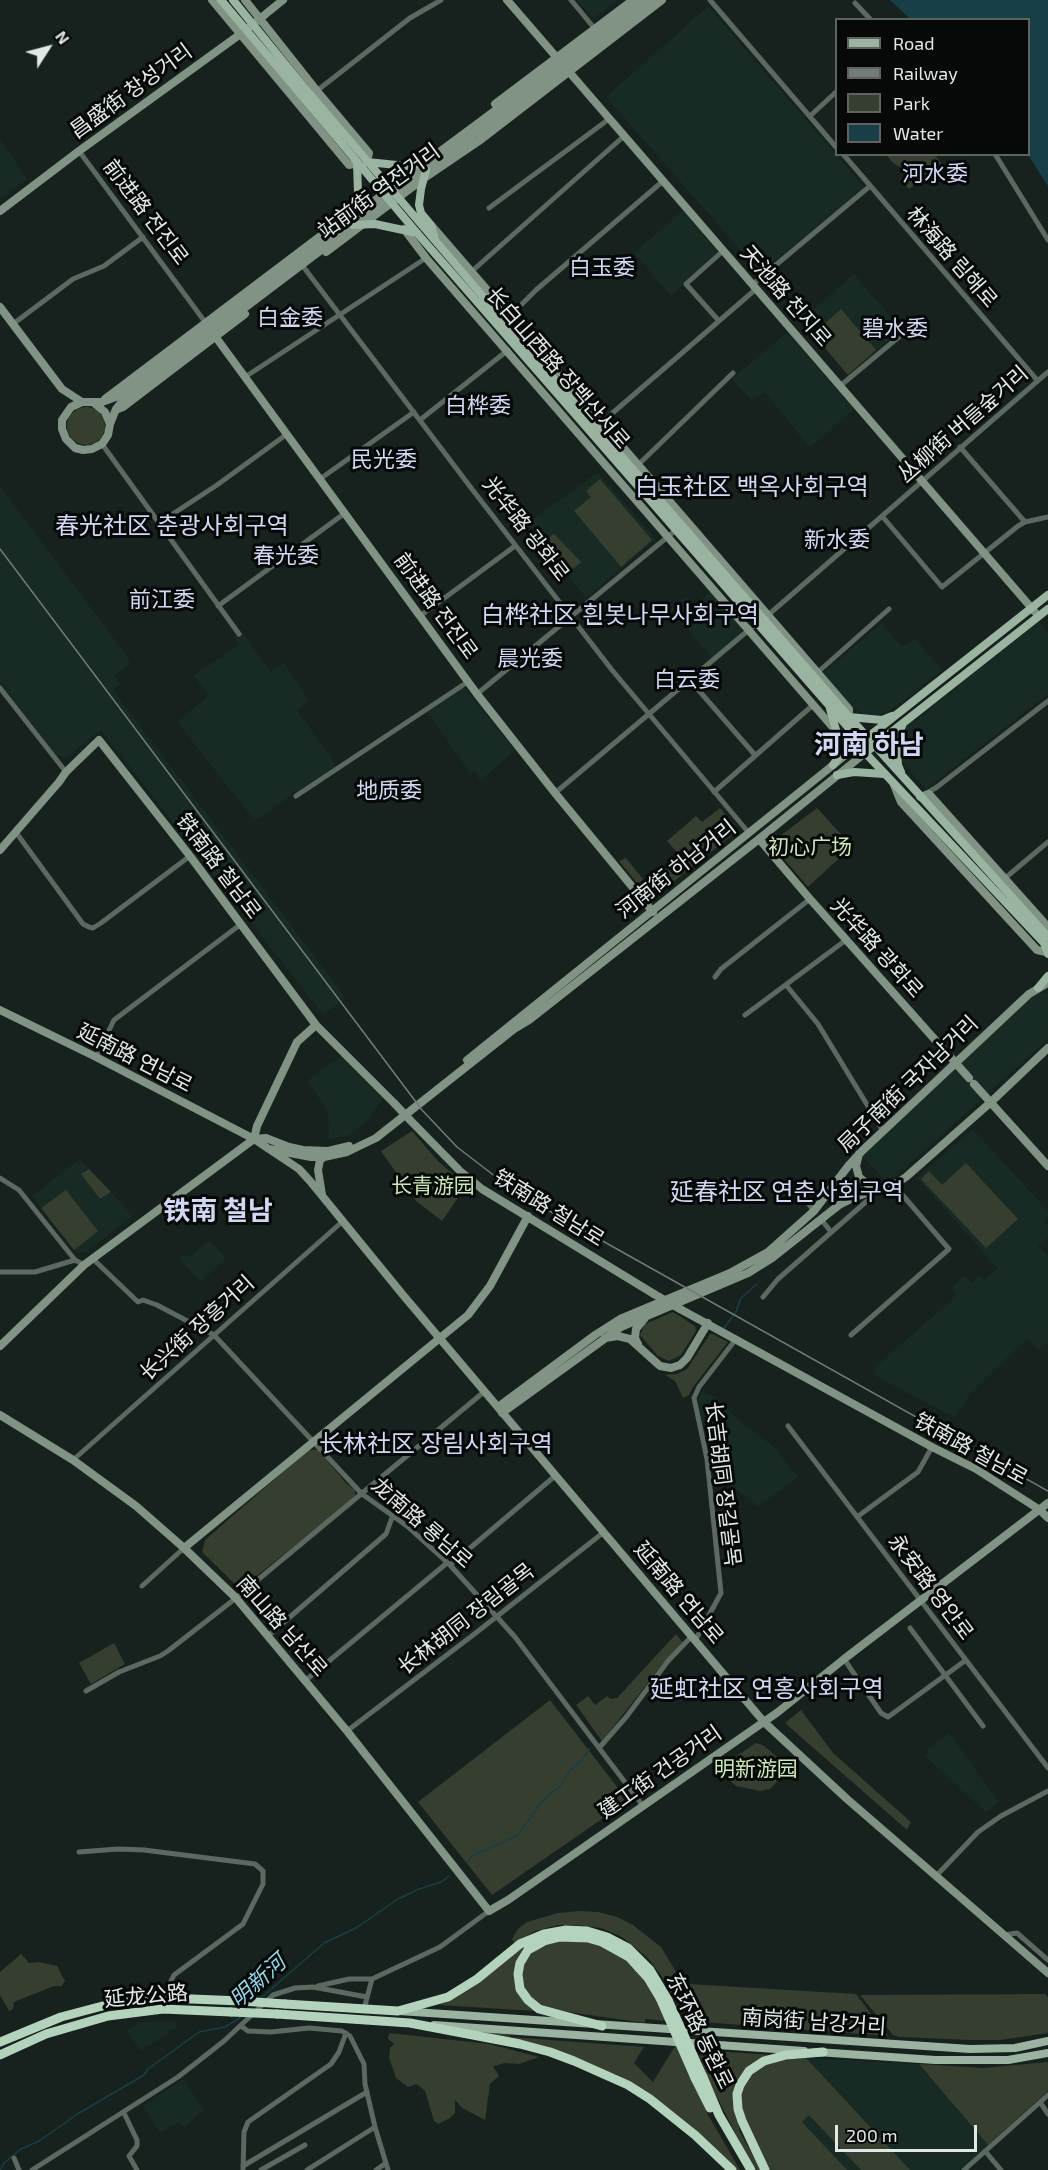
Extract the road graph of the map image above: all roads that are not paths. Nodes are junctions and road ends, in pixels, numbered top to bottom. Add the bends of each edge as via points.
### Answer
1 (212, 0) edge
2 (221, 0) edge
3 (233, 0) edge
4 (245, 0) edge
5 (284, 0) edge
6 (441, 0) edge
7 (507, 0) edge
8 (571, 0) edge
9 (633, 0) edge
10 (644, 0) edge
11 (652, 0) edge
12 (662, 0) edge
13 (711, 0) edge
14 (855, 3) dead end
15 (869, 18) edge
16 (250, 27) junction
17 (595, 28) junction
18 (562, 64) junction
19 (314, 93) junction
20 (835, 94) edge
21 (810, 116) junction
22 (609, 119) junction
23 (624, 136) junction
24 (835, 145) edge
25 (79, 151) junction
26 (845, 156) edge
27 (996, 156) edge
28 (367, 162) junction
29 (353, 164) junction
30 (413, 166) junction
31 (424, 171) junction
32 (663, 181) junction
33 (870, 186) junction
34 (389, 194) junction
35 (489, 208) dead end
36 (354, 210) junction
37 (0, 211) edge
38 (350, 223) junction
39 (364, 224) junction
40 (404, 224) junction
41 (431, 225) junction
42 (142, 237) junction
43 (344, 238) junction
44 (435, 239) junction
45 (1048, 240) edge
46 (723, 250) junction
47 (426, 258) junction
48 (304, 266) junction
49 (471, 272) junction
50 (754, 287) junction
51 (0, 307) edge
52 (340, 314) junction
53 (510, 316) junction
54 (719, 321) junction
55 (13, 324) junction
56 (912, 326) dead end
57 (211, 330) junction
58 (530, 345) junction
59 (511, 348) junction
60 (1048, 372) edge
61 (733, 373) dead end
62 (245, 377) junction
63 (1037, 380) junction
64 (840, 386) junction
65 (62, 389) junction
66 (82, 402) junction
67 (99, 403) junction
68 (66, 412) junction
69 (414, 412) junction
70 (420, 420) junction
71 (110, 424) junction
72 (599, 425) junction
73 (287, 434) junction
74 (102, 444) junction
75 (960, 447) junction
76 (638, 465) junction
77 (320, 479) junction
78 (922, 481) junction
79 (345, 513) junction
80 (882, 516) junction
81 (1048, 517) edge
82 (1025, 522) junction
83 (159, 523) junction
84 (676, 530) junction
85 (667, 537) junction
86 (515, 546) junction
87 (985, 553) junction
88 (1048, 595) edge
89 (218, 606) junction
90 (1031, 608) junction
91 (889, 609) dead end
92 (1048, 609) edge
93 (420, 616) junction
94 (570, 616) junction
95 (1038, 616) junction
96 (762, 619) junction
97 (748, 630) junction
98 (239, 634) dead end
99 (818, 672) junction
100 (688, 678) junction
101 (469, 681) junction
102 (0, 688) edge
103 (477, 694) junction
104 (1048, 701) edge
105 (813, 705) junction
106 (830, 706) junction
107 (903, 711) junction
108 (648, 714) junction
109 (849, 717) junction
110 (903, 724) junction
111 (837, 732) junction
112 (868, 738) junction
113 (858, 745) junction
114 (875, 746) junction
115 (865, 753) junction
116 (755, 755) junction
117 (833, 765) junction
118 (66, 772) junction
119 (884, 774) junction
120 (837, 775) junction
121 (906, 780) junction
122 (714, 792) junction
123 (555, 793) junction
124 (296, 796) dead end
125 (921, 797) junction
126 (15, 831) junction
127 (750, 833) junction
128 (759, 839) junction
129 (1048, 842) edge
130 (0, 850) edge
131 (190, 856) junction
132 (1004, 879) junction
133 (810, 899) junction
134 (652, 910) junction
135 (658, 918) junction
136 (241, 924) junction
137 (1048, 927) edge
138 (1048, 937) edge
139 (846, 940) junction
140 (1047, 953) edge
141 (592, 964) junction
142 (715, 976) dead end
143 (1048, 976) edge
144 (1048, 983) edge
145 (786, 985) junction
146 (1038, 988) junction
147 (1048, 990) edge
148 (0, 1010) edge
149 (745, 1015) dead end
150 (316, 1025) junction
151 (1048, 1048) edge
152 (96, 1057) junction
153 (956, 1064) junction
154 (991, 1102) junction
155 (883, 1131) junction
156 (254, 1139) junction
157 (269, 1149) junction
158 (317, 1150) joint
159 (860, 1153) junction
160 (324, 1157) junction
161 (1048, 1166) edge
162 (0, 1178) edge
163 (889, 1186) junction
164 (801, 1194) dead end
165 (322, 1196) junction
166 (868, 1200) dead end
167 (814, 1211) junction
168 (528, 1216) junction
169 (821, 1219) junction
170 (343, 1221) junction
171 (831, 1232) junction
172 (93, 1259) junction
173 (75, 1260) junction
174 (84, 1265) junction
175 (0, 1272) edge
176 (763, 1297) dead end
177 (651, 1314) junction
178 (711, 1325) junction
179 (214, 1335) junction
180 (851, 1335) dead end
181 (441, 1338) junction
182 (604, 1338) junction
183 (734, 1338) junction
184 (0, 1346) edge
185 (638, 1346) junction
186 (485, 1391) junction
187 (500, 1410) junction
188 (0, 1415) edge
189 (788, 1426) dead end
190 (314, 1441) junction
191 (932, 1447) junction
192 (73, 1460) junction
193 (555, 1476) junction
194 (362, 1494) junction
195 (1048, 1503) edge
196 (1040, 1510) junction
197 (393, 1515) junction
198 (857, 1517) junction
199 (1048, 1518) edge
200 (604, 1532) junction
201 (184, 1548) junction
202 (449, 1564) junction
203 (142, 1586) dead end
204 (236, 1598) junction
205 (921, 1601) junction
206 (496, 1617) junction
207 (910, 1628) dead end
208 (269, 1635) junction
209 (694, 1639) junction
210 (843, 1659) junction
211 (966, 1660) junction
212 (945, 1676) junction
213 (306, 1680) junction
214 (86, 1691) dead end
215 (764, 1722) junction
216 (983, 1726) dead end
217 (347, 1731) junction
218 (599, 1748) junction
219 (1048, 1768) edge
220 (1048, 1791) edge
221 (643, 1806) junction
222 (79, 1852) dead end
223 (936, 1876) junction
224 (489, 1911) junction
225 (1004, 1935) junction
226 (1048, 1960) edge
227 (1048, 1973) edge
228 (372, 1978) junction
229 (313, 1987) junction
230 (367, 1996) junction
231 (168, 1998) junction
232 (664, 1999) junction
233 (364, 2010) junction
234 (398, 2011) junction
235 (310, 2016) junction
236 (410, 2023) junction
237 (241, 2026) junction
238 (602, 2026) junction
239 (309, 2028) junction
240 (346, 2033) junction
241 (0, 2042) edge
242 (1048, 2042) edge
243 (823, 2052) junction
244 (1048, 2053) edge
245 (0, 2055) edge
246 (699, 2078) junction
247 (367, 2092) junction
248 (1048, 2095) edge
249 (1040, 2102) junction
250 (124, 2113) junction
251 (1048, 2114) edge
252 (375, 2127) junction
253 (305, 2145) dead end
254 (985, 2151) junction
255 (14, 2158) dead end
256 (387, 2167) edge
257 (243, 2168) edge
258 (19, 2170) edge
259 (32, 2170) edge
260 (137, 2170) edge
261 (261, 2170) edge
262 (307, 2170) edge
263 (376, 2170) edge
264 (732, 2170) edge
265 (744, 2170) edge
266 (751, 2170) edge
267 (765, 2170) edge
268 (964, 2170) edge
269 (1001, 2170) edge

1 - 16 street, 长白山西路 장백산서로
2 - 16 main road, 长白山西路 장백산서로
3 - 16 main road, 长白山西路 장백산서로
4 - 16 street, 长白山西路 장백산서로
5 - 16 street, 昌盛街 창성거리
6 - 19 street via 410,18
7 - 18 street, 天池路 천지로
8 - 17 street
9 - 17 street, 站前街 역전거리
10 - 18 street, 站前街 역전거리
11 - 18 street, 站前街 역전거리
12 - 18 street, 站前街 역전거리
13 - 21 street
14 - 15 street
16 - 19 main road, 长白山西路 장백산서로
16 - 25 street, 昌盛街 창성거리
16 - 29 main road, 长白山西路 장백산서로
17 - 18 street, 站前街 역전거리
18 - 22 street, 天池路 천지로
18 - 30 street, 站前街 역전거리
18 - 31 street, 站前街 역전거리
18 - 31 street, 站前街 역전거리 via 479,141
19 - 28 main road, 长白山西路 장백산서로
20 - 21 street
21 - 24 street
22 - 23 street, 天池路 천지로
22 - 35 street
23 - 32 street, 天池路 천지로
23 - 49 street
25 - 37 street, 昌盛街 창성거리
25 - 42 street, 前进路 전진로
26 - 33 street, 林海路 림해로
27 - 45 street
28 - 30 main road
28 - 34 main road, 长白山西路 장백산서로
29 - 34 main road, 长白山西路 장백산서로
29 - 36 main road via 359,184
30 - 31 main road
30 - 34 street, 站前街 역전거리
31 - 34 street, 站前街 역전거리
31 - 34 street, 站前街 역전거리
31 - 41 main road via 419,205
32 - 46 street, 天池路 천지로
32 - 53 street
33 - 50 street
33 - 63 street, 林海路 림해로
34 - 36 street, 站前街 역전거리
34 - 38 street, 站前街 역전거리
34 - 39 street, 站前街 역전거리
34 - 40 main road, 长白山西路 장백산서로
34 - 44 main road, 长白山西路 장백산서로
36 - 38 main road
36 - 57 street, 站前街 역전거리
38 - 39 main road
38 - 43 street
38 - 48 street, 站前街 역전거리
38 - 57 street, 站前街 역전거리
39 - 40 main road
39 - 43 street, 站前街 역전거리
40 - 47 street
40 - 59 main road, 长白山西路 장백산서로 via 417,233
41 - 44 main road
41 - 49 street
42 - 55 street via 104,266 73,279
42 - 57 street, 前进路 전진로
43 - 48 street, 站前街 역전거리
44 - 58 main road, 长白山西路 장백산서로
46 - 50 street, 天池路 천지로
46 - 54 street via 686,284
47 - 52 street
47 - 59 street
48 - 52 street, 光华路 광화로
48 - 57 street, 站前街 역전거리
49 - 53 street
50 - 54 street
50 - 64 street, 天池路 천지로
51 - 55 street
52 - 62 street
52 - 69 street, 光华路 광화로
53 - 58 street
54 - 72 street
55 - 65 street
56 - 64 street
57 - 62 street, 前进路 전진로
57 - 67 street, 站前街 역전거리 via 121,395
57 - 71 street, 站前街 역전거리 via 124,399
58 - 72 main road, 长白山西路 장백산서로
59 - 70 street
59 - 84 main road, 长白山西路 장백산서로
59 - 85 street
60 - 63 street, 丛柳街 버들숲거리
61 - 76 street
62 - 73 street, 前进路 전진로
63 - 75 street, 丛柳街 버들숲거리
64 - 78 street, 天池路 천지로
65 - 66 street
65 - 68 street
66 - 67 street
66 - 68 street
67 - 71 street
68 - 74 street via 62,429 69,443 86,450
69 - 70 street, 光华路 광화로
69 - 77 street
70 - 86 street, 光华路 광화로
71 - 74 street, 站前街 역전거리
72 - 76 street
72 - 96 main road, 长白山西路 장백산서로
73 - 77 street, 前进路 전진로
73 - 83 street
74 - 83 street
75 - 78 street, 丛柳街 버들숲거리
75 - 82 street
76 - 96 street
77 - 79 street, 前进路 전진로
78 - 80 street, 丛柳街 버들숲거리
78 - 87 street, 天池路 천지로
79 - 89 street
79 - 93 street, 前进路 전진로
80 - 87 street via 942,587
80 - 96 street, 丛柳街 버들숲거리
81 - 82 street
82 - 87 street
83 - 89 street
84 - 85 street
84 - 96 main road, 长白山西路 장백산서로
85 - 94 street
85 - 97 street
86 - 93 street
86 - 94 street, 光华路 광화로
87 - 90 street, 天池路 천지로
88 - 90 main road, 河南街 하남거리
89 - 98 street
90 - 95 street, 天池路 천지로
90 - 107 main road, 河南街 하남거리
91 - 99 street
92 - 95 main road, 河南街 하남거리
93 - 101 street, 前进路 전진로
94 - 103 street
94 - 108 street, 光华路 광화로
95 - 110 main road, 河南街 하남거리
96 - 97 street, 丛柳街 버들숲거리
96 - 99 street
96 - 106 main road, 长白山西路 장백산서로
96 - 109 main road, 长白山西路 장백산서로
97 - 100 street, 丛柳街 버들숲거리
97 - 105 street
99 - 109 street via 849,709
100 - 108 street, 丛柳街 버들숲거리
100 - 116 street
101 - 103 street, 前进路 전진로
101 - 124 street
102 - 118 street
103 - 123 street, 前进路 전진로
104 - 125 street
105 - 111 street
105 - 116 street
106 - 111 main road
106 - 113 main road, 长白山西路 장백산서로 via 854,734
107 - 109 main road via 882,720
107 - 112 main road, 河南街 하남거리
108 - 122 street, 光华路 광화로
108 - 123 street, 丛柳街 버들숲거리
109 - 112 main road, 长白山西路 장백산서로
110 - 114 main road, 河南街 하남거리
110 - 121 main road via 897,752 898,765
111 - 117 main road via 841,752
112 - 113 main road, 河南街 하남거리
112 - 114 main road, 长白山西路 장백산서로
113 - 115 main road, 长白山西路 장백산서로
113 - 117 street, 河南街 하남거리
114 - 115 main road, 河南街 하남거리
114 - 121 main road, 长白山西路 장백산서로
115 - 119 main road, 长白山西路 장백산서로
115 - 120 street, 河南街 하남거리
116 - 122 street
117 - 127 street, 河南街 하남거리
118 - 126 street
118 - 131 street, 铁南路 철남로 via 99,740
119 - 120 main road
119 - 140 main road, 长白山西路 장백산서로 via 1044,943
120 - 128 street, 河南街 하남거리
121 - 125 main road, 长白山西路 장백산서로
122 - 127 street, 光华路 광화로
123 - 134 street, 前进路 전진로
125 - 132 street, 长白山西路 장백산서로 via 929,794
125 - 138 main road, 长白山西路 장백산서로
126 - 130 street
126 - 131 street via 83,924 93,928
127 - 134 street, 河南街 하남거리
128 - 133 street, 光华路 광화로
128 - 135 street, 河南街 하남거리
129 - 132 street
131 - 136 street, 铁南路 철남로
132 - 137 street, 长白山西路 장백산서로
133 - 139 street, 光华路 광화로
133 - 142 street
134 - 135 street, 前进路 전진로
134 - 141 street, 河南街 하남거리
135 - 141 street, 河南街 하남거리
136 - 150 street, 铁南路 철남로
136 - 152 street via 114,1020
139 - 145 street
139 - 153 street, 光华路 광화로
141 - 158 street, 河南街 하남거리 via 376,1132 347,1147
141 - 160 street, 河南街 하남거리 via 376,1138 354,1150
143 - 146 main road
144 - 146 street, 局子南街 국자남거리
145 - 149 street
145 - 155 street via 818,1024
146 - 147 street
146 - 153 street, 局子南街 국자남거리
148 - 152 street, 延南路 연남로
150 - 156 street via 297,1042
150 - 168 street, 铁南路 철남로, bridge via 460,1171
151 - 154 street
152 - 156 street, 延南路 연남로
153 - 154 street, 光华路 광화로
153 - 155 street, 局子南街 국자남거리
154 - 161 street, 光华路 광화로
154 - 163 street via 906,1178
155 - 159 street, 局子南街 국자남거리
156 - 157 street, 延南路 연남로
156 - 158 street, 延南路 연남로 via 266,1138 289,1147
156 - 172 street
157 - 160 street, 延南路 연남로
157 - 165 street, 延南路 연남로 via 299,1170
159 - 163 street via 856,1166 859,1177 867,1185
159 - 167 street, 局子南街 국자남거리
160 - 165 street via 318,1170
162 - 173 street via 19,1190
163 - 169 street via 855,1197
163 - 180 street via 949,1250
164 - 167 street
165 - 170 street, 延南路 연남로
166 - 171 street
167 - 187 street, 局子南街 국자남거리 via 758,1259 620,1319
168 - 178 street, 铁南路 철남로, bridge
168 - 181 street via 478,1304
169 - 171 street
169 - 177 street via 748,1273
170 - 179 street, 长兴街 장흥거리
170 - 181 street, 延南路 연남로
171 - 176 street
172 - 174 street
172 - 179 street, 龙南路 룡남로 via 138,1302 157,1305
173 - 174 street
173 - 175 street via 35,1272
174 - 184 street
177 - 182 street
177 - 185 street via 636,1329
178 - 183 street, 铁南路 철남로
178 - 185 street via 676,1367 660,1366
179 - 190 street, 龙南路 룡남로
179 - 192 street, 长兴街 장흥거리
181 - 186 street, 延南路 연남로
181 - 190 street
182 - 185 street via 624,1337
182 - 187 street
183 - 191 street, 铁南路 철남로
183 - 209 street, 长吉胡同 장길골목 via 694,1398 706,1460 721,1593
186 - 187 street, 延南路 연남로
186 - 194 street
187 - 193 street, 延南路 연남로
188 - 192 street, 南山路 남산로
189 - 198 street, 永安路 영안로
190 - 194 street, 龙南路 룡남로
190 - 201 street
191 - 196 street, 铁南路 철남로 via 976,1469
191 - 198 street via 918,1472
192 - 201 street, 南山路 남산로 via 136,1506
193 - 200 street, 延南路 연남로
193 - 202 street
194 - 197 street, 龙南路 룡남로
194 - 204 street
195 - 196 street, 建工街 건공거리
196 - 199 street, 铁南路 철남로
196 - 205 street, 建工街 건공거리
197 - 202 street, 龙南路 룡남로
197 - 208 street via 386,1534
198 - 205 street, 永安路 영안로
200 - 206 street, 长林胡同 장림골목
200 - 209 street, 延南路 연남로
201 - 203 street
201 - 204 street, 南山路 남산로
202 - 206 street, 龙南路 룡남로
202 - 213 street
204 - 208 street, 南山路 남산로
204 - 214 street via 160,1656 119,1672
205 - 210 street, 建工街 건공거리
205 - 211 street, 永安路 영안로
206 - 217 street, 长林胡同 장림골목
206 - 218 street, 龙南路 룡남로 via 515,1636
207 - 212 street
208 - 213 street, 南山路 남산로
209 - 215 street, 延南路 연남로
209 - 218 street, 长吉胡同 장길골목 via 668,1661
210 - 212 street via 881,1713 888,1717
210 - 215 street, 建工街 건공거리
211 - 212 street
211 - 219 street, 永安路 영안로
212 - 216 street
213 - 217 street, 南山路 남산로
215 - 221 street, 建工街 건공거리
215 - 223 street, 延南路 연남로
217 - 224 street, 南山路 남산로
218 - 221 street, 龙南路 룡남로
220 - 223 street via 978,1832
221 - 224 street, 建工街 건공거리
222 - 231 street via 144,1850 255,1864 263,1871 263,1884 243,1924 174,1975
223 - 225 street, 延南路 연남로
224 - 228 street via 440,1947
225 - 226 street via 1017,1933
225 - 227 street, 延南路 연남로
228 - 229 street via 350,1978
228 - 230 street
229 - 230 street
229 - 237 street via 273,1995
230 - 233 street
231 - 233 highway, 延龙公路, bridge
231 - 241 highway, 延龙公路 via 81,2011
232 - 234 highway, 东环路 동환로 via 650,1970 627,1948 587,1931 566,1930 520,1944 448,1996
232 - 238 highway via 629,1957 602,1942 560,1937 528,1950 518,1974 520,1989 528,2000 539,2009
232 - 246 highway, bridge
233 - 234 highway, 延龙公路
234 - 238 main road, 南岗街 남강거리
235 - 236 highway, 延龙公路
235 - 239 street
235 - 245 highway, 延龙公路, bridge via 163,2009 108,2016 45,2034
236 - 243 main road, 南岗街 남강거리
236 - 264 highway via 550,2052 619,2081 676,2118
237 - 239 street via 256,2032
237 - 250 street via 178,2077
238 - 242 main road, 南岗街 남강거리 via 970,2049 1015,2048
239 - 240 street
240 - 247 street via 364,2064
240 - 257 street via 331,2064 248,2122
243 - 244 main road, 南岗街 남강거리 via 935,2060 1008,2060
243 - 267 highway via 764,2061 749,2071 740,2085 737,2094 741,2121
246 - 265 highway
246 - 266 highway, 东环路 동환로
247 - 252 street
247 - 257 street
248 - 249 street
249 - 251 street
249 - 254 street
250 - 259 street
250 - 260 street via 138,2143 129,2156
252 - 256 street
252 - 262 street
253 - 261 street
254 - 268 street
254 - 269 street
255 - 258 street
256 - 263 street

